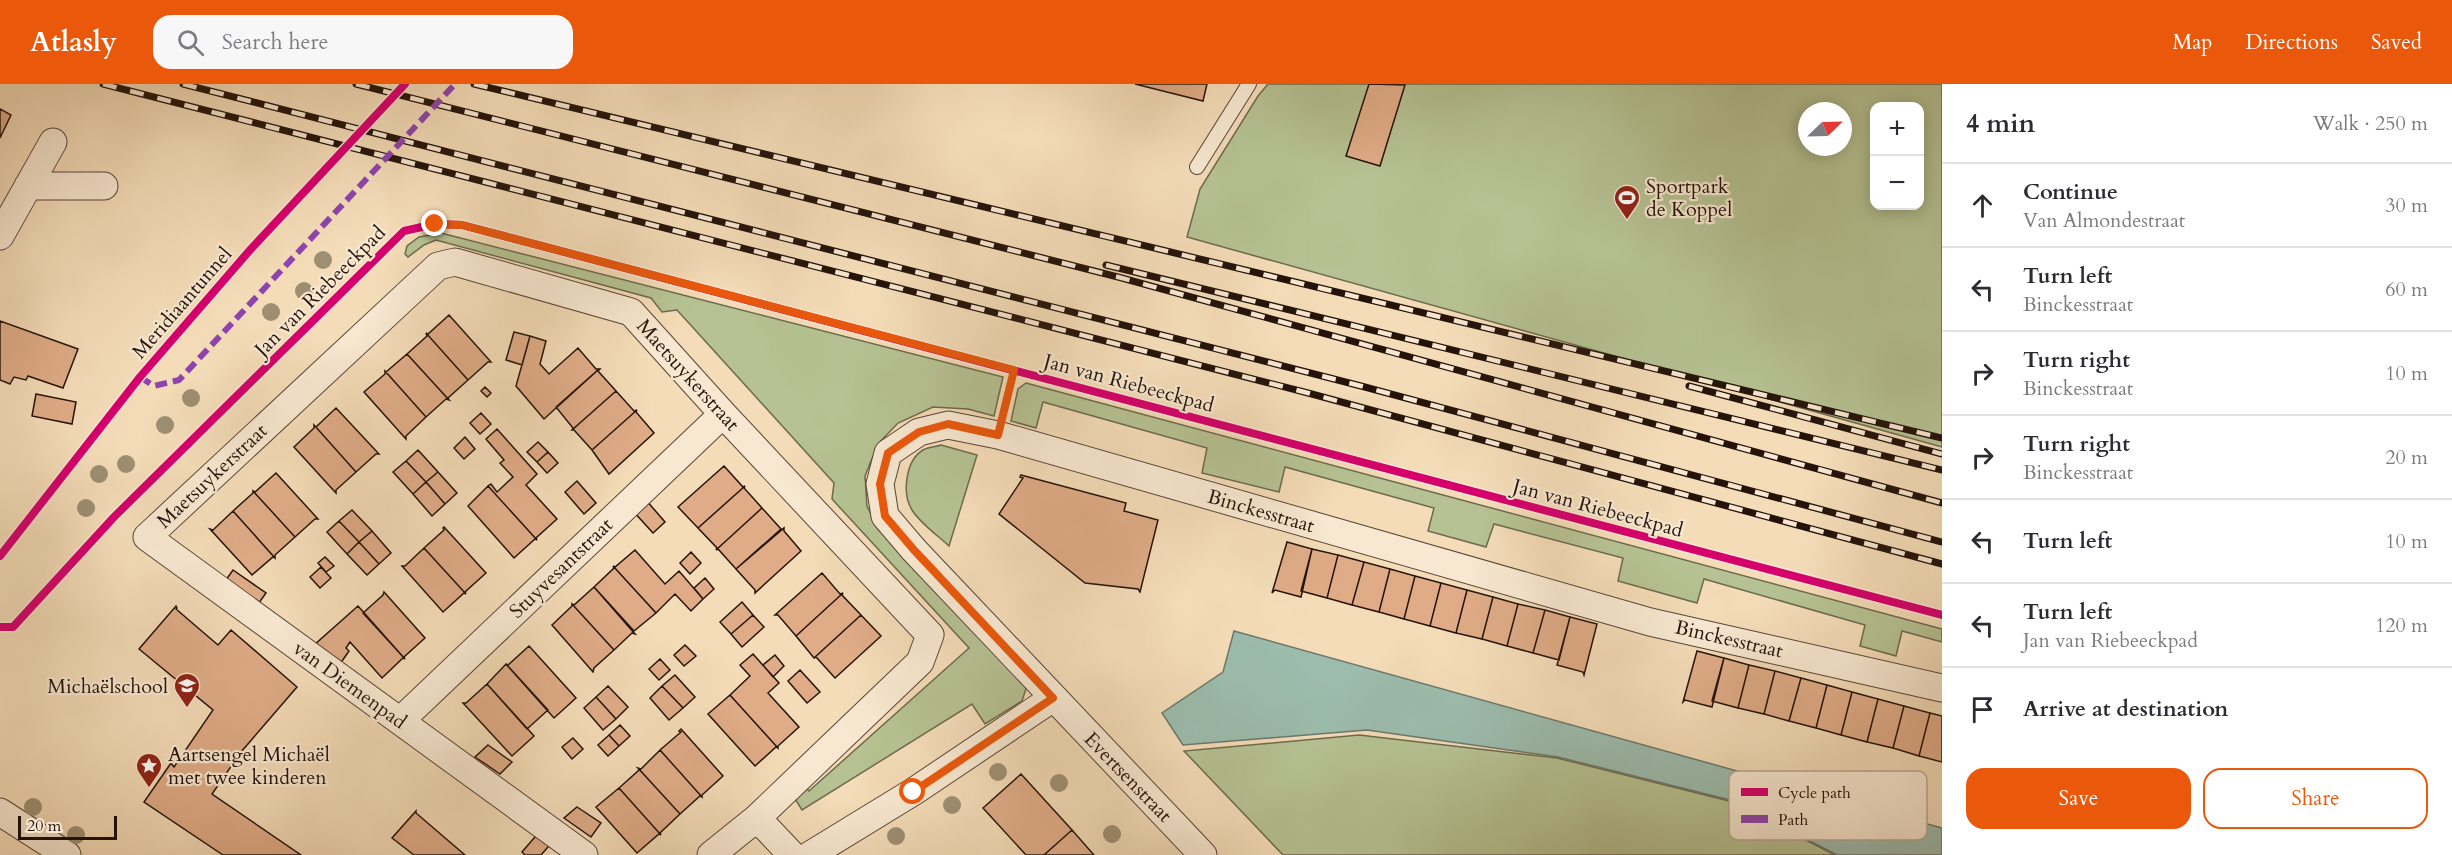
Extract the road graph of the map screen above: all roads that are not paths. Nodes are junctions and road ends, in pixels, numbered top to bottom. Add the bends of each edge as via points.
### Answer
1 (1249, 84) edge
2 (53, 142) dead end
3 (1197, 167) dead end
4 (28, 186) junction
5 (104, 186) dead end
6 (0, 236) edge
7 (723, 414) junction
8 (147, 537) joint
9 (1942, 688) edge
10 (1053, 698) junction
11 (400, 721) junction
12 (0, 813) edge
13 (757, 818) junction
14 (67, 855) edge
15 (584, 855) edge
16 (711, 855) edge
17 (792, 855) edge
18 (810, 855) edge
19 (1203, 855) edge

1 - 3 lane
2 - 4 street
4 - 5 street
4 - 6 street
7 - 8 street, Maetsuykerstraat via 631,312 456,262 438,266 427,274
7 - 11 street, Stuyvesantstraat
7 - 13 street, Maetsuykerstraat via 930,635 920,662
8 - 11 street, van Diemenpad
9 - 10 street, Binckesstraat via 1650,621 998,435 948,424 919,432 888,453 880,484 885,516
10 - 18 street
10 - 19 street, Evertsenstraat
11 - 15 street, van Diemenpad
12 - 14 street
13 - 16 street, Maetsuykerstraat
13 - 17 street

